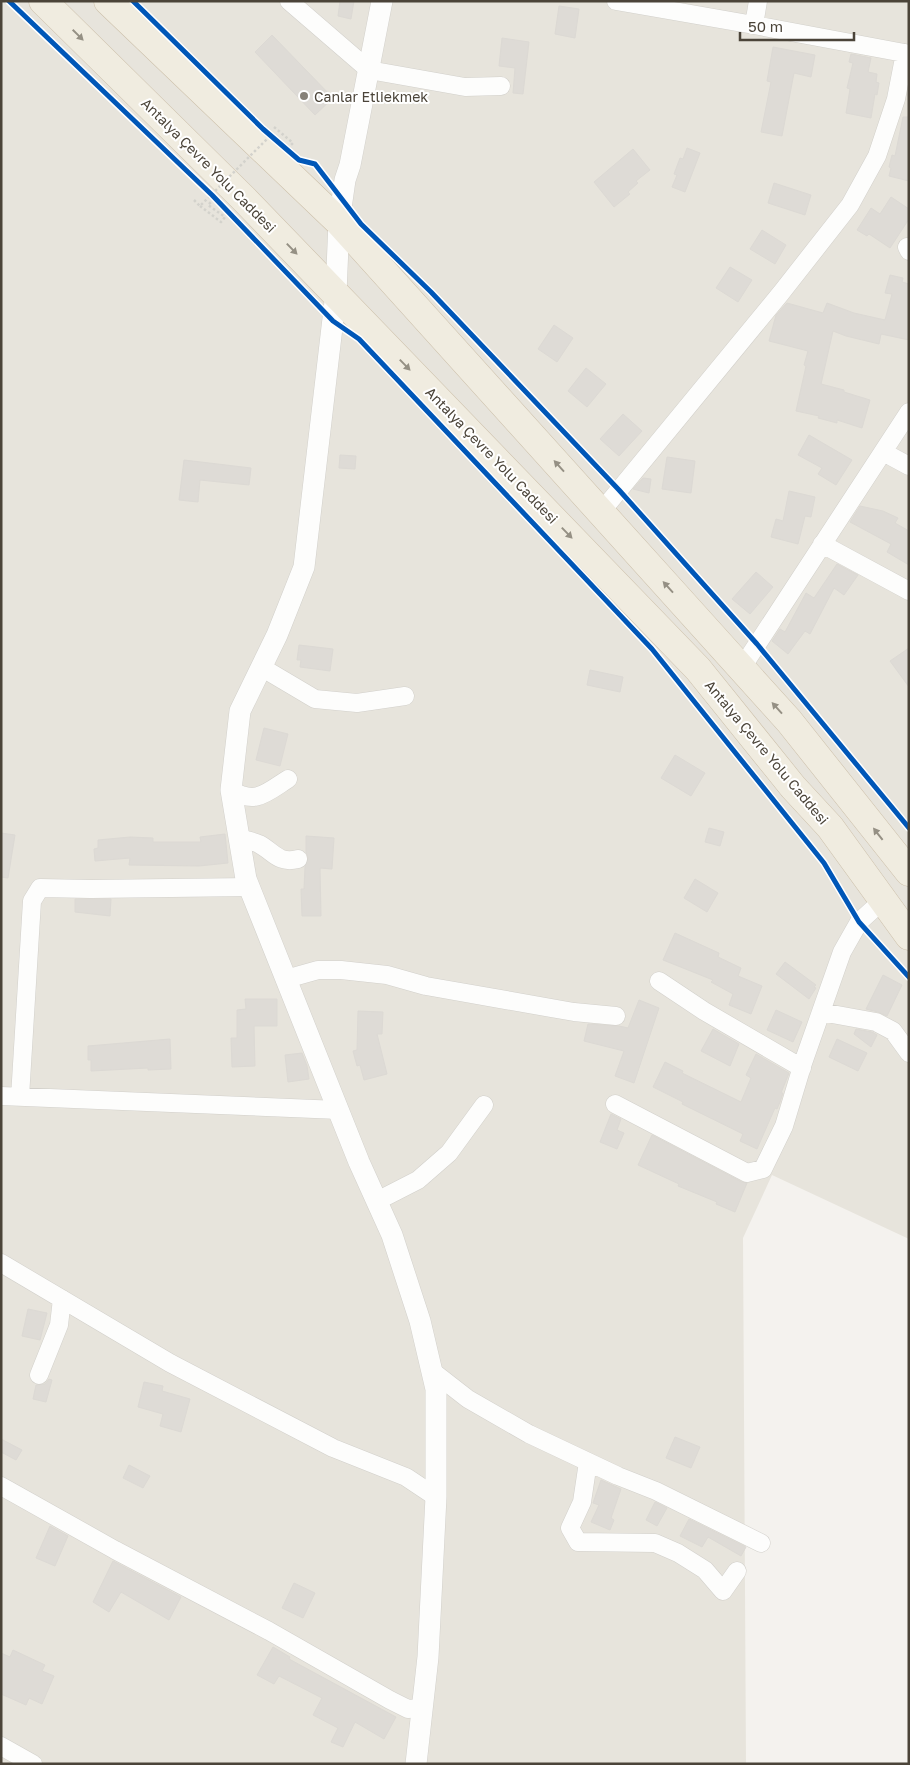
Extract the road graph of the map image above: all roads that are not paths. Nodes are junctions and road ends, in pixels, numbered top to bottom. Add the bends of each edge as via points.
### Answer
1 (43, 1) edge
2 (108, 1) edge
3 (290, 1) edge
4 (382, 1) edge
5 (616, 1) edge
6 (758, 1) edge
7 (754, 25) junction
8 (907, 54) edge
9 (369, 70) junction
10 (501, 86) dead end
11 (338, 222) junction
12 (336, 294) junction
13 (909, 412) edge
14 (883, 452) junction
15 (909, 466) edge
16 (601, 512) junction
17 (822, 544) junction
18 (909, 591) edge
19 (261, 667) junction
20 (741, 669) junction
21 (405, 696) dead end
22 (288, 779) dead end
23 (231, 790) junction
24 (239, 838) junction
25 (298, 859) dead end
26 (909, 872) edge
27 (250, 887) junction
28 (882, 901) junction
29 (909, 936) edge
30 (286, 979) junction
31 (659, 981) dead end
32 (821, 1012) junction
33 (616, 1016) dead end
34 (909, 1053) edge
35 (802, 1068) junction
36 (1, 1096) edge
37 (20, 1097) junction
38 (614, 1104) dead end
39 (484, 1105) dead end
40 (339, 1110) junction
41 (377, 1201) junction
42 (1, 1263) edge
43 (62, 1299) junction
44 (432, 1372) junction
45 (39, 1376) dead end
46 (588, 1462) junction
47 (1, 1486) edge
48 (436, 1497) junction
49 (761, 1543) dead end
50 (737, 1570) dead end
51 (422, 1708) junction
52 (1, 1746) edge
53 (32, 1764) edge
54 (416, 1764) edge

1 -> 12 highway, Antalya Çevre Yolu Caddesi
2 - 11 highway
3 - 9 street
4 - 9 street
5 - 7 street
6 - 7 street
7 - 8 street
8 - 16 street via 877,156 850,205
9 - 10 street via 466,87
9 - 11 street
11 - 12 street
16 -> 11 highway
12 - 19 street via 304,567
12 -> 28 highway, Antalya Çevre Yolu Caddesi via 698,669 793,787 830,827
13 - 14 street
14 - 15 street
14 - 17 street
20 -> 16 highway
17 - 18 street
17 - 20 street
19 - 21 street via 315,699 357,702
19 - 23 street via 240,711
26 -> 20 highway via 789,722
22 - 23 street via 260,797 243,797
23 - 24 street
24 - 25 street via 258,843 283,860
24 - 27 street
27 - 30 street
27 - 37 street via 40,888 32,900
28 - 29 highway, Antalya Çevre Yolu Caddesi
28 - 32 street via 859,922 846,944
30 - 33 street via 318,970 387,975 426,986 574,1012
30 - 40 street
31 - 35 street
32 - 34 street via 876,1022 893,1031
32 - 35 street
35 - 38 street via 784,1126 763,1170 747,1173
36 - 37 street
37 - 40 street
39 - 41 street via 449,1153 418,1180
40 - 41 street
41 - 44 street via 392,1235 420,1321
42 - 43 street
43 - 45 street via 59,1325
43 - 48 street via 170,1363 333,1448 406,1477
44 - 46 street via 468,1399 529,1434
44 - 48 street via 436,1389
46 - 49 street via 656,1491
46 - 50 street via 582,1502 570,1528 578,1542 655,1543 705,1570 723,1591
47 - 51 street via 390,1700 408,1709
48 - 51 street via 428,1657
51 - 54 street
52 - 53 street

